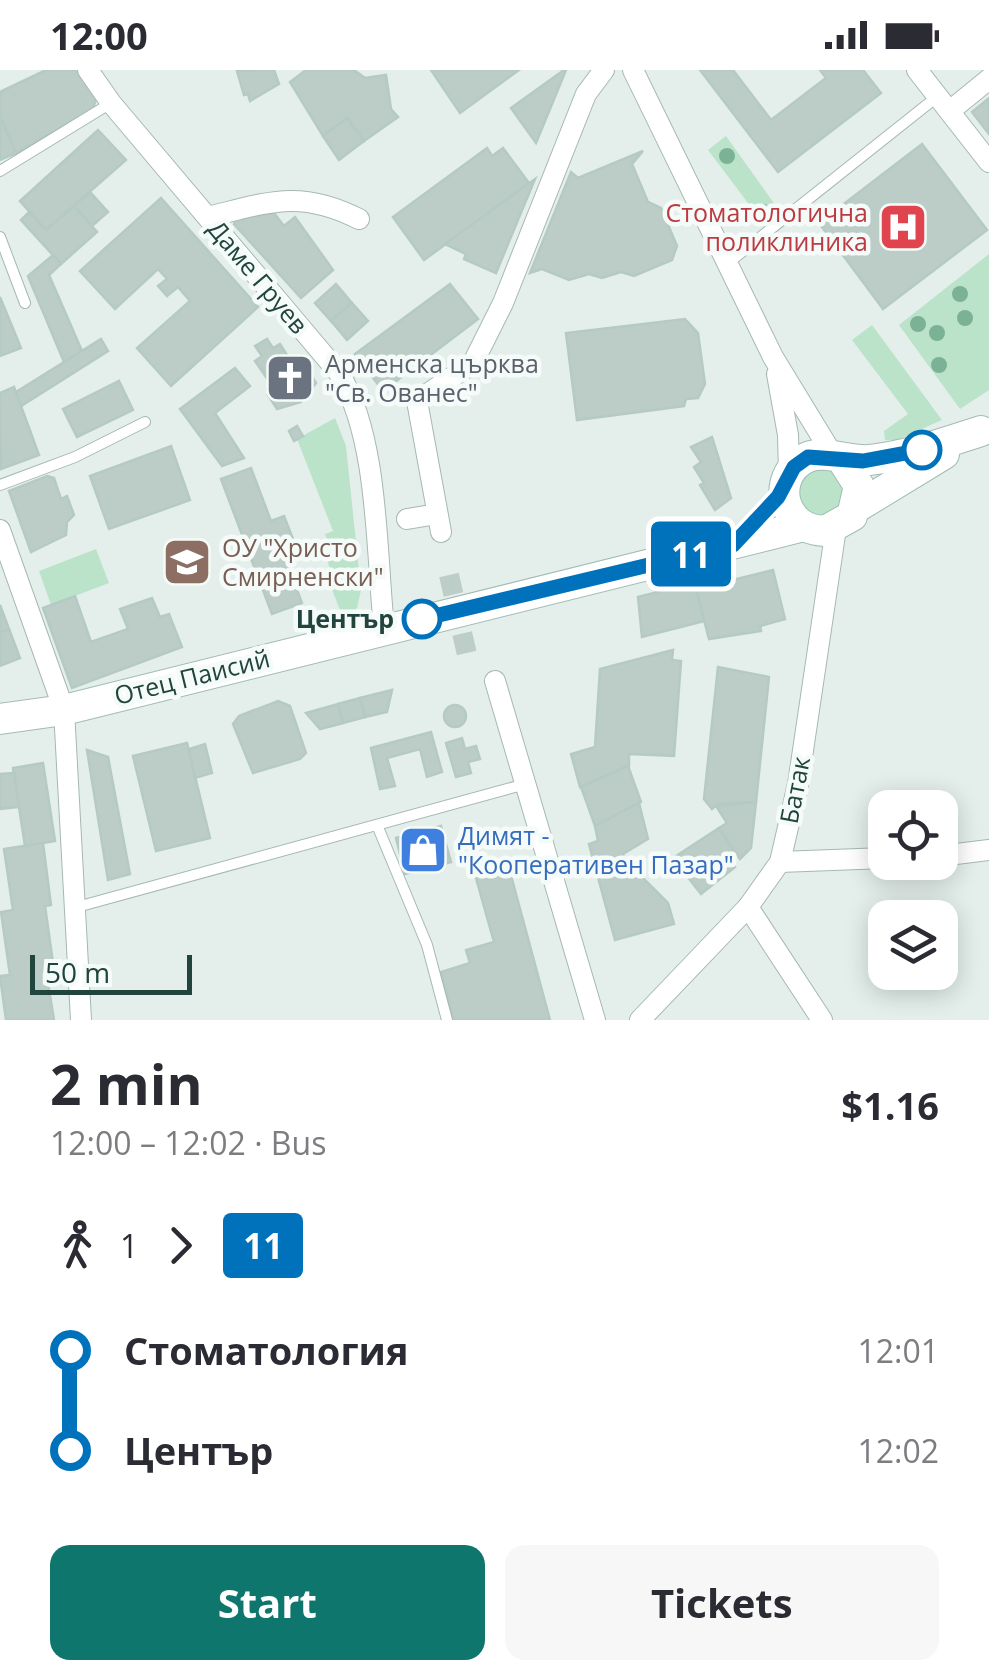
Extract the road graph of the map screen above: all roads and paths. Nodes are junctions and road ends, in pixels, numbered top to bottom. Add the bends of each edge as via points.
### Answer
1 (88, 70) edge
2 (604, 70) edge
3 (633, 70) edge
4 (917, 70) edge
5 (989, 79) edge
6 (111, 103) junction
7 (945, 103) junction
8 (989, 162) edge
9 (0, 171) edge
10 (208, 217) junction
11 (359, 219) dead end
12 (0, 237) edge
13 (728, 263) junction
14 (25, 303) dead end
15 (773, 358) junction
16 (145, 422) dead end
17 (985, 428) edge
18 (838, 459) junction
19 (786, 481) junction
20 (0, 485) edge
21 (846, 518) junction
22 (372, 524) junction
23 (804, 526) junction
24 (0, 530) edge
25 (733, 545) junction
26 (384, 628) junction
27 (495, 681) dead end
28 (64, 710) junction
29 (0, 720) edge
30 (522, 785) junction
31 (377, 825) junction
32 (989, 850) edge
33 (958, 854) edge
34 (868, 859) edge
35 (780, 862) junction
36 (77, 907) junction
37 (748, 908) junction
38 (81, 1020) edge
39 (447, 1020) edge
40 (594, 1020) edge
41 (640, 1020) edge
42 (822, 1020) edge

1 - 6 street, Даме Груев
2 - 22 street via 586,94 473,364 417,401 439,523
3 - 13 street
4 - 7 street
5 - 7 street
6 - 9 lane
6 - 10 street, Даме Груев
7 - 8 street
7 - 13 lane
10 - 11 street via 306,198
10 - 22 street, Даме Груев via 354,397
12 - 14 lane
13 - 15 street
15 - 18 street
15 - 19 street via 788,435
16 - 20 lane
17 - 18 street via 903,454
17 - 21 street
18 - 19 street via 808,457
18 - 21 street via 859,486
19 - 23 street via 788,510
19 - 25 street
21 - 23 street, Отец Паисий
21 - 35 street, Батак
22 - 26 street, Даме Груев
23 - 25 street, Отец Паисий
24 - 28 street
25 - 26 street, Отец Паисий
26 - 28 street, Отец Паисий
27 - 30 street
28 - 29 street, Отец Паисий
28 - 36 street
30 - 31 lane
30 - 40 street
31 - 36 lane
31 - 39 lane via 427,946
32 - 33 street
34 - 35 street
35 - 37 street, Батак
36 - 38 street
37 - 41 street, Батак
37 - 42 street

